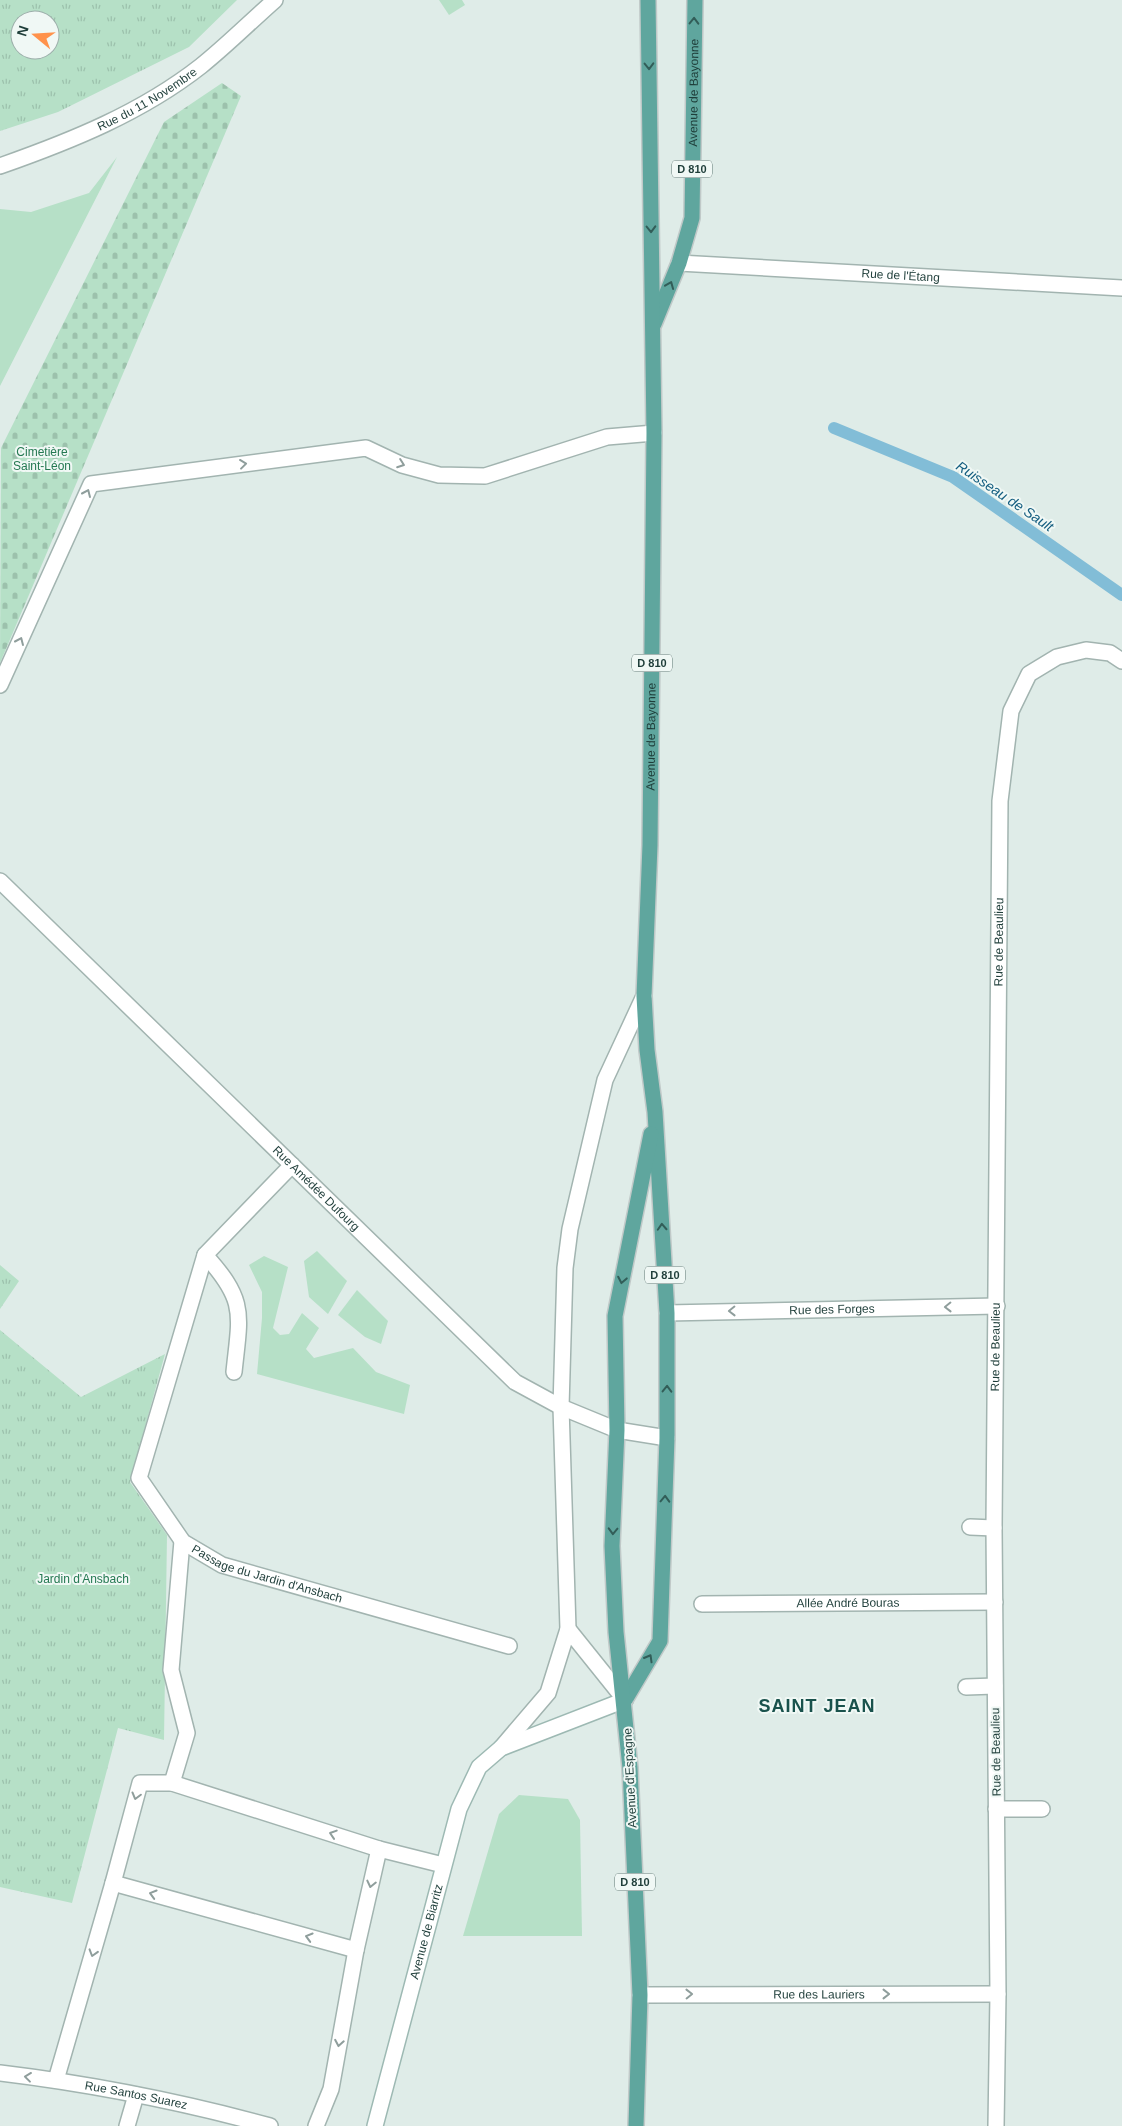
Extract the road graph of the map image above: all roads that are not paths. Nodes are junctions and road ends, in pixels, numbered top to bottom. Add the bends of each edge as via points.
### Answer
1 (275, 0) edge
2 (648, 0) edge
3 (695, 0) edge
4 (0, 166) edge
5 (679, 263) junction
6 (1122, 288) edge
7 (652, 330) junction
8 (654, 433) junction
9 (1122, 661) edge
10 (0, 685) edge
11 (0, 881) edge
12 (644, 996) junction
13 (655, 1112) junction
14 (292, 1165) junction
15 (205, 1255) junction
16 (997, 1306) junction
17 (667, 1313) junction
18 (234, 1372) dead end
19 (561, 1407) junction
20 (617, 1430) junction
21 (667, 1438) junction
22 (970, 1527) dead end
23 (994, 1528) junction
24 (182, 1541) junction
25 (995, 1602) junction
26 (702, 1604) dead end
27 (568, 1629) junction
28 (509, 1646) dead end
29 (995, 1686) junction
30 (966, 1687) dead end
31 (625, 1700) junction
32 (501, 1748) junction
33 (172, 1783) junction
34 (996, 1809) junction
35 (1042, 1809) dead end
36 (379, 1849) junction
37 (443, 1865) junction
38 (114, 1883) junction
39 (356, 1950) junction
40 (998, 1994) junction
41 (640, 1995) junction
42 (0, 2073) edge
43 (56, 2080) junction
44 (136, 2095) junction
45 (127, 2126) edge
46 (270, 2126) edge
47 (316, 2126) edge
48 (375, 2126) edge
49 (636, 2126) edge
50 (996, 2126) edge

1 - 4 street, Rue du 11 Novembre via 200,66 139,108 90,132
2 -> 7 main road, Avenue de Bayonne / D 810
5 -> 3 main road, Avenue de Bayonne / D 810 via 692,218
5 - 6 street, Rue de l'Étang
7 -> 5 main road, Avenue de Bayonne / D 810
7 - 8 main road, Avenue de Bayonne / D 810
10 -> 8 street via 91,484 366,448 402,465 439,475 485,476 606,437
8 - 12 main road, Avenue de Bayonne / D 810 via 650,845
9 - 16 street, Rue de Beaulieu via 1110,653 1086,650 1057,657 1029,674 1011,711 1000,801
11 - 14 street, Rue Amédée Dufourg
12 - 13 main road, Avenue de Bayonne / D 810
12 - 19 street via 605,1080 570,1229 565,1268
17 -> 13 main road, D 810
13 -> 20 main road, D 810 via 615,1316
14 - 15 street
14 - 19 street, Rue Amédée Dufourg via 515,1382
15 - 18 street via 226,1278 236,1296 239,1318
15 - 24 street, Passage du Jardin d'Ansbach via 139,1478
16 -> 17 street, Rue des Forges
16 - 23 street, Rue de Beaulieu
21 -> 17 main road, D 810
19 - 20 street, Rue Amédée Dufourg
19 - 27 street
20 - 21 street, Rue Amédée Dufourg
20 -> 31 main road, Avenue d'Espagne / D 810 via 612,1546 616,1632
31 -> 21 main road, D 810 via 660,1641
22 - 23 street
23 - 25 street, Rue de Beaulieu
24 - 28 street, Passage du Jardin d'Ansbach via 222,1565
24 - 33 street via 171,1670 187,1734
25 - 26 street, Allée André Bouras
25 - 29 street, Rue de Beaulieu
27 - 31 street
27 - 32 street via 548,1693
29 - 30 street
29 - 34 street, Rue de Beaulieu
31 - 32 street
31 - 41 main road, Avenue d'Espagne / D 810
32 - 37 street, Avenue de Biarritz via 479,1767 459,1809
36 -> 33 street
33 -> 38 street via 140,1783
34 - 35 street
34 - 40 street, Rue de Beaulieu
36 - 37 street
36 -> 39 street
37 - 48 street, Avenue de Biarritz
39 -> 38 street
38 -> 43 street
39 -> 47 street via 331,2089
41 -> 40 street, Rue des Lauriers
40 - 50 street, Rue de Beaulieu
41 - 49 main road, Avenue d'Espagne / D 810
43 -> 42 street, Rue Santos Suarez
43 - 44 street, Rue Santos Suarez
44 - 45 street
44 - 46 street, Rue Santos Suarez

